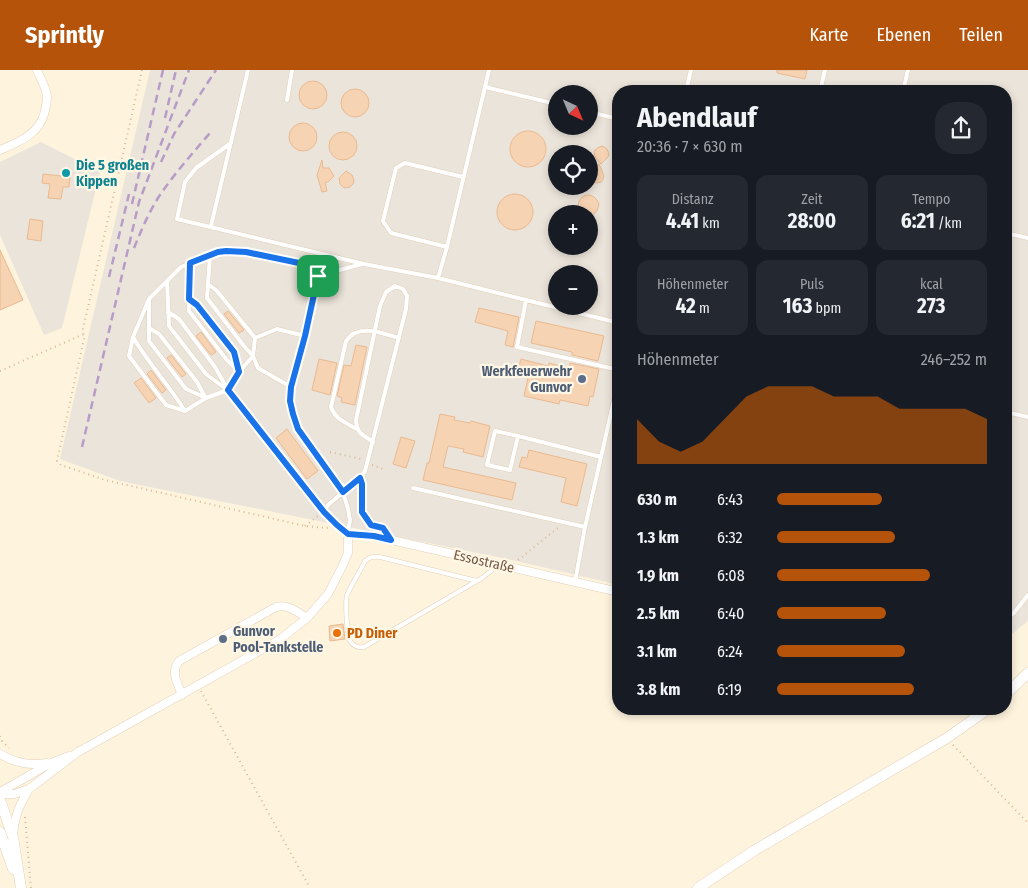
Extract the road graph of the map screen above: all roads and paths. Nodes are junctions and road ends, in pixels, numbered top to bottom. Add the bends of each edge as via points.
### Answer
1 (37, 70) edge
2 (248, 70) edge
3 (292, 70) edge
4 (488, 70) edge
5 (691, 70) edge
6 (825, 70) edge
7 (908, 70) edge
8 (687, 85) edge
9 (821, 85) edge
10 (904, 85) edge
11 (485, 87) junction
12 (287, 100) dead end
13 (548, 102) edge
14 (598, 114) edge
15 (612, 117) edge
16 (231, 143) junction
17 (0, 150) edge
18 (463, 177) junction
19 (211, 226) junction
20 (1012, 234) edge
21 (1028, 238) edge
22 (447, 247) junction
23 (210, 255) junction
24 (190, 263) junction
25 (364, 264) junction
26 (318, 276) junction
27 (438, 278) junction
28 (167, 281) junction
29 (208, 284) junction
30 (149, 299) junction
31 (189, 299) junction
32 (526, 300) junction
33 (168, 312) junction
34 (612, 321) edge
35 (149, 328) junction
36 (375, 331) junction
37 (84, 334) dead end
38 (305, 336) junction
39 (133, 337) junction
40 (255, 338) junction
41 (399, 338) junction
42 (253, 356) junction
43 (612, 368) edge
44 (0, 372) edge
45 (239, 372) junction
46 (291, 387) junction
47 (228, 390) junction
48 (206, 398) junction
49 (612, 409) edge
50 (185, 411) junction
51 (1012, 414) edge
52 (1028, 418) edge
53 (357, 429) junction
54 (518, 436) junction
55 (373, 442) junction
56 (330, 452) dead end
57 (601, 457) junction
58 (367, 462) junction
59 (386, 470) dead end
60 (360, 478) junction
61 (413, 488) dead end
62 (343, 492) junction
63 (324, 512) junction
64 (565, 522) junction
65 (586, 527) junction
66 (348, 534) junction
67 (391, 540) junction
68 (497, 564) junction
69 (509, 567) junction
70 (477, 581) junction
71 (575, 582) junction
72 (612, 590) edge
73 (1028, 595) edge
74 (1012, 614) edge
75 (307, 618) junction
76 (1028, 673) edge
77 (198, 686) junction
78 (1012, 686) edge
79 (182, 695) junction
80 (979, 715) edge
81 (946, 738) junction
82 (78, 752) junction
83 (0, 754) edge
84 (51, 763) junction
85 (29, 789) junction
86 (0, 793) edge
87 (0, 800) edge
88 (1028, 823) edge
89 (0, 832) edge
90 (13, 837) junction
91 (21, 888) edge
92 (310, 888) edge
93 (698, 888) edge

1 - 17 street via 47,96 44,117 30,136
2 - 16 lane
3 - 12 lane
4 - 11 lane
5 - 8 lane
6 - 9 lane
7 - 10 lane
11 - 13 lane
11 - 18 lane
14 - 15 lane
16 - 19 lane
16 - 19 lane via 196,168 185,182 177,219
18 - 22 lane
18 - 22 lane via 405,163 396,168 383,221 392,233
19 - 25 lane
20 - 21 lane
22 - 27 lane
23 - 24 lane
23 - 26 lane via 226,251 256,254 304,264
23 - 29 lane
24 - 28 lane via 180,267
24 - 31 lane
25 - 26 lane
25 - 27 lane
26 - 38 lane
27 - 32 lane
28 - 30 lane
28 - 33 lane
29 - 40 lane via 217,290
29 - 42 lane via 207,298
30 - 35 lane
30 - 39 lane
31 - 45 lane via 234,352
31 - 45 lane via 189,311
32 - 34 lane
32 - 43 lane via 517,346
33 - 47 lane via 179,319
33 - 47 lane via 169,326 206,374
35 - 48 lane via 159,334
35 - 48 lane via 149,341 186,389
36 - 41 lane
36 - 41 lane via 380,306 386,292 394,286 403,289 407,296
36 - 53 lane via 356,420
36 - 53 lane via 358,332 346,341 331,408 338,419
37 - 44 path
38 - 40 lane via 277,329
38 - 46 lane
39 - 50 lane
39 - 50 lane via 129,356 166,405
40 - 42 lane
41 - 55 lane
42 - 45 lane
42 - 46 lane via 258,368
45 - 47 lane
46 - 62 lane via 290,401 298,429
47 - 48 lane
47 - 63 lane
48 - 50 lane
49 - 57 lane
51 - 52 lane
53 - 55 lane
54 - 54 lane via 495,431 487,465 510,470
54 - 57 lane
55 - 58 lane
56 - 58 path
57 - 65 lane
58 - 59 path
58 - 60 lane
60 - 62 lane
60 - 67 path via 362,512 371,525 383,528
61 - 64 lane
62 - 63 lane
62 - 66 lane via 350,520
63 - 66 lane
64 - 65 lane
64 - 69 path
65 - 71 lane
66 - 67 street, Essostraße
66 - 75 street via 348,552 342,567 328,594
67 - 68 street, Essostraße
68 - 69 street, Essostraße
68 - 70 lane
69 - 71 street, Essostraße
70 - 70 lane via 370,557 348,594 349,640 358,648 364,647
71 - 72 street, Essostraße
73 - 74 lane
75 - 77 street via 279,640
75 - 79 street via 288,606 276,607 179,661 174,671
76 - 78 street
77 - 79 street
77 - 92 path
79 - 82 street
80 - 81 street
81 - 88 path
81 - 93 street via 787,830
82 - 84 street
82 - 85 street
83 - 84 street via 22,764
84 - 86 street
85 - 86 street via 14,794
85 - 90 street via 15,818
87 - 90 street
89 - 91 street
90 - 91 street

